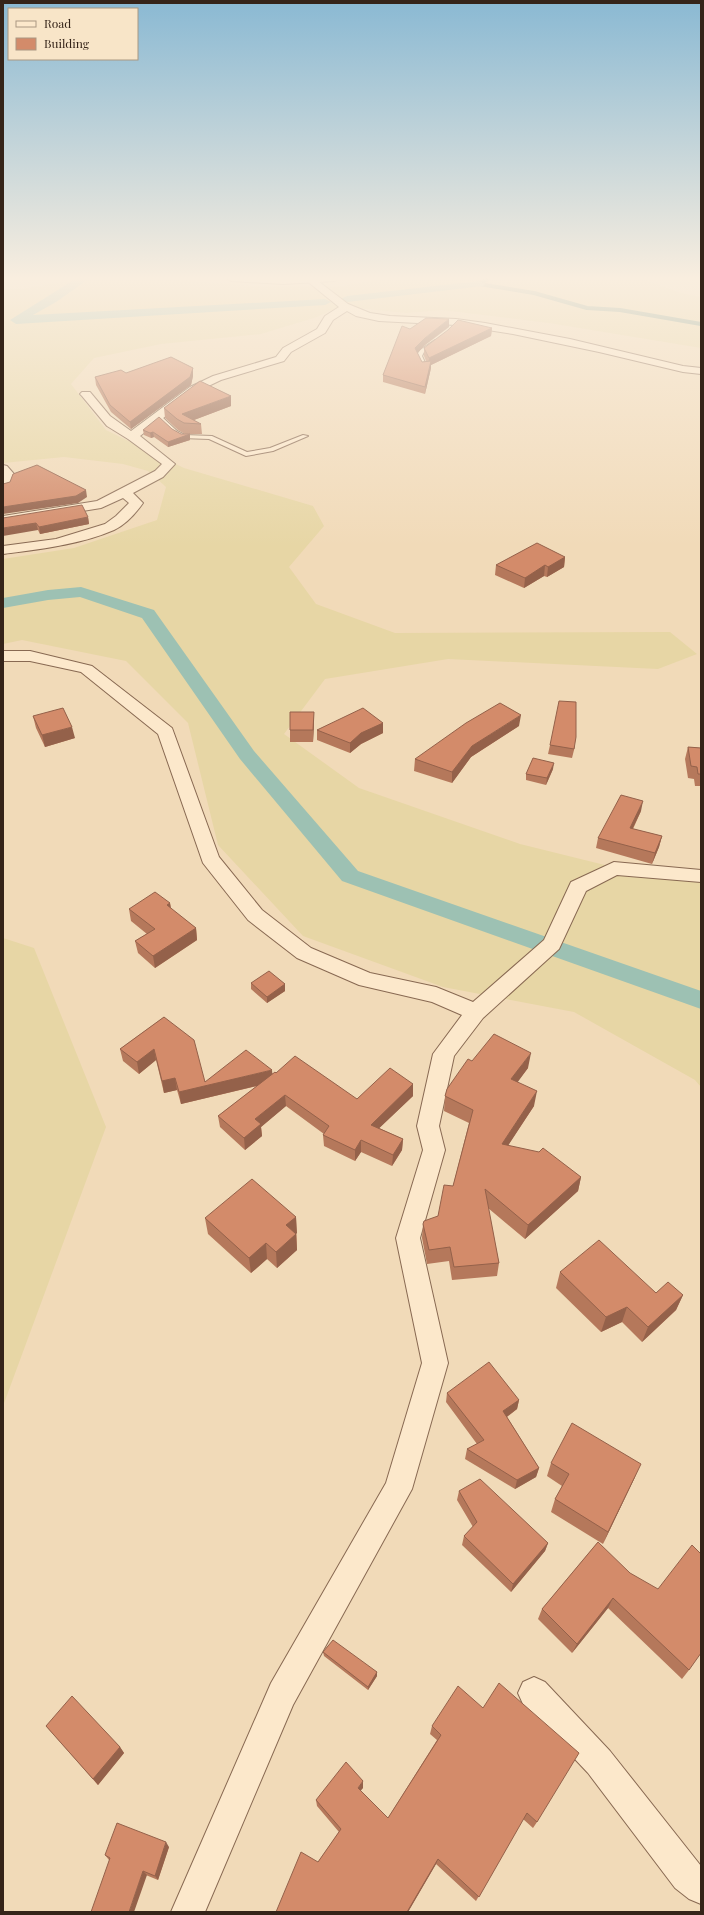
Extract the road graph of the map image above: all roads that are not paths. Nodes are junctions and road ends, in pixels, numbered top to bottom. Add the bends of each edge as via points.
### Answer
1 (252, 367) edge
2 (675, 367) edge
3 (701, 371) edge
4 (86, 394) dead end
5 (159, 417) junction
6 (132, 436) junction
7 (305, 436) dead end
8 (3, 469) edge
9 (3, 486) edge
10 (125, 492) junction
11 (3, 520) edge
12 (3, 550) edge
13 (3, 656) edge
14 (701, 876) edge
15 (476, 1012) junction
16 (534, 1693) dead end
17 (701, 1888) edge
18 (188, 1912) edge

1 - 5 street via 217,378 194,389
2 - 3 street
4 - 6 street via 105,420
5 - 6 street
5 - 7 lane via 184,437 210,437 246,454 271,450
6 - 10 street via 169,464 159,474
8 - 9 street via 8,474 6,485
10 - 11 street via 101,504
10 - 12 street via 136,503 110,527 58,543
13 - 15 street via 30,656 86,669 166,732 210,859 255,915 304,953 366,980 436,995
14 - 15 street via 614,868 578,887 552,944
15 - 18 street via 444,1054 428,1126 434,1150 408,1238 435,1363 398,1489 282,1694
16 - 17 street via 598,1762 687,1876

